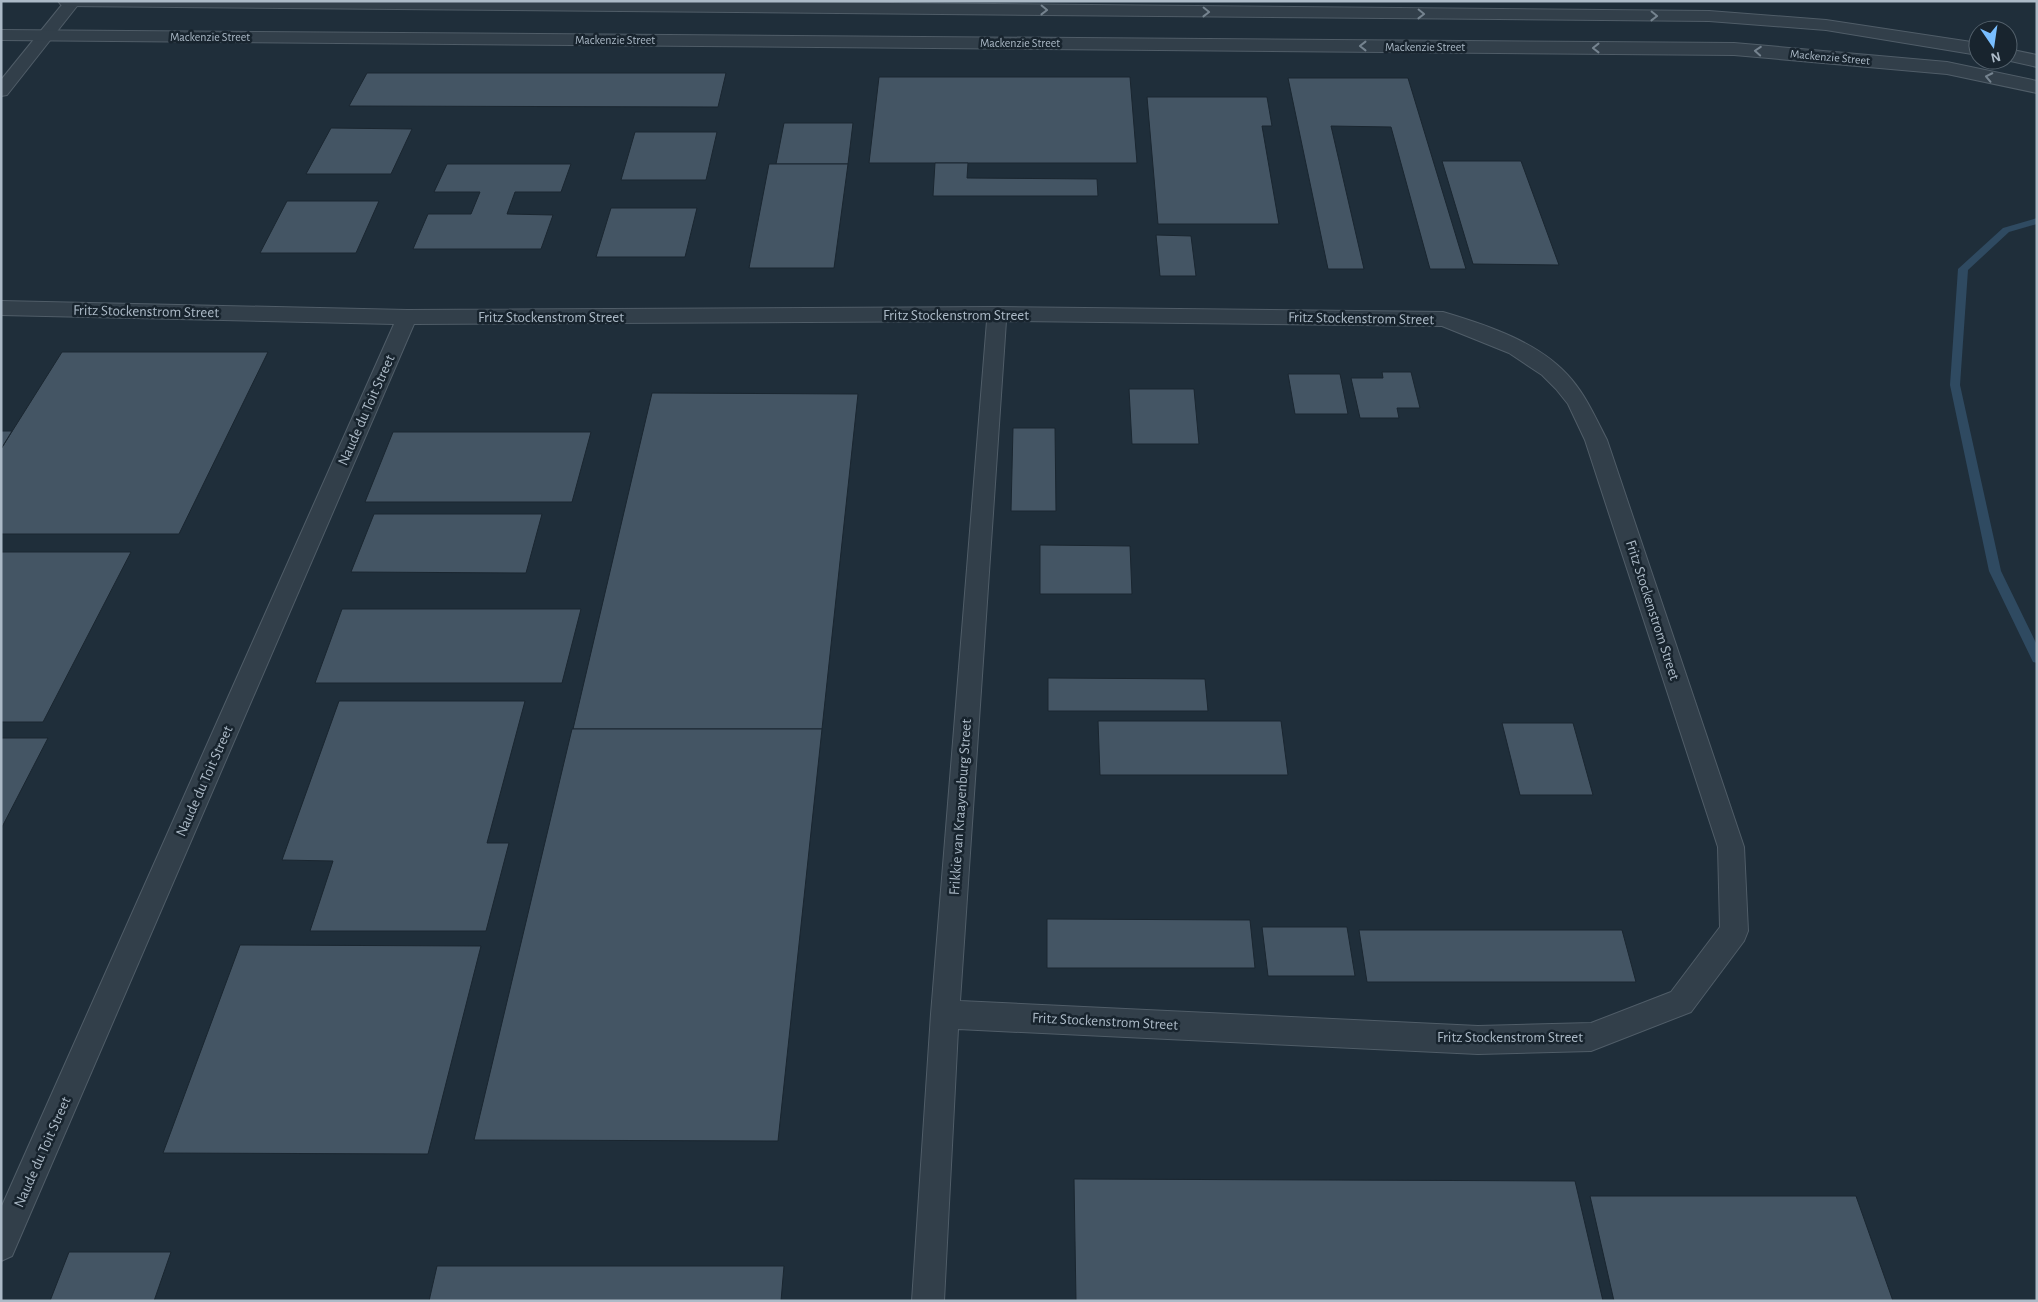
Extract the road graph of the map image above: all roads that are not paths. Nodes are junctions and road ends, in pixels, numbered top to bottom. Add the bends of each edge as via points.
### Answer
1 (67, 1) edge
2 (73, 1) edge
3 (1, 35) edge
4 (47, 35) junction
5 (1968, 47) edge
6 (2018, 57) edge
7 (2037, 61) edge
8 (2037, 87) edge
9 (1, 91) edge
10 (1, 308) edge
11 (997, 314) junction
12 (407, 318) junction
13 (945, 1014) junction
14 (1, 1245) edge
15 (928, 1301) edge

1 - 2 street, Mackenzie Street
2 - 4 lane
2 -> 5 street, Mackenzie Street via 1709,16 1826,25
3 - 4 street, Mackenzie Street
8 -> 4 street, Mackenzie Street via 1947,68 1734,50
4 - 9 lane
6 - 7 street
10 - 12 lane, Fritz Stockenstrom Street
11 - 12 lane, Fritz Stockenstrom Street
11 - 13 lane, Frikkie van Kraayenburg Street
11 - 13 lane, Fritz Stockenstrom Street via 1443,319 1501,339 1552,371 1575,398 1596,440 1731,847 1734,931 1681,1002 1591,1037 1478,1040
12 - 14 lane, Naude du Toit Street
13 - 15 lane, Frikkie van Kraayenburg Street

